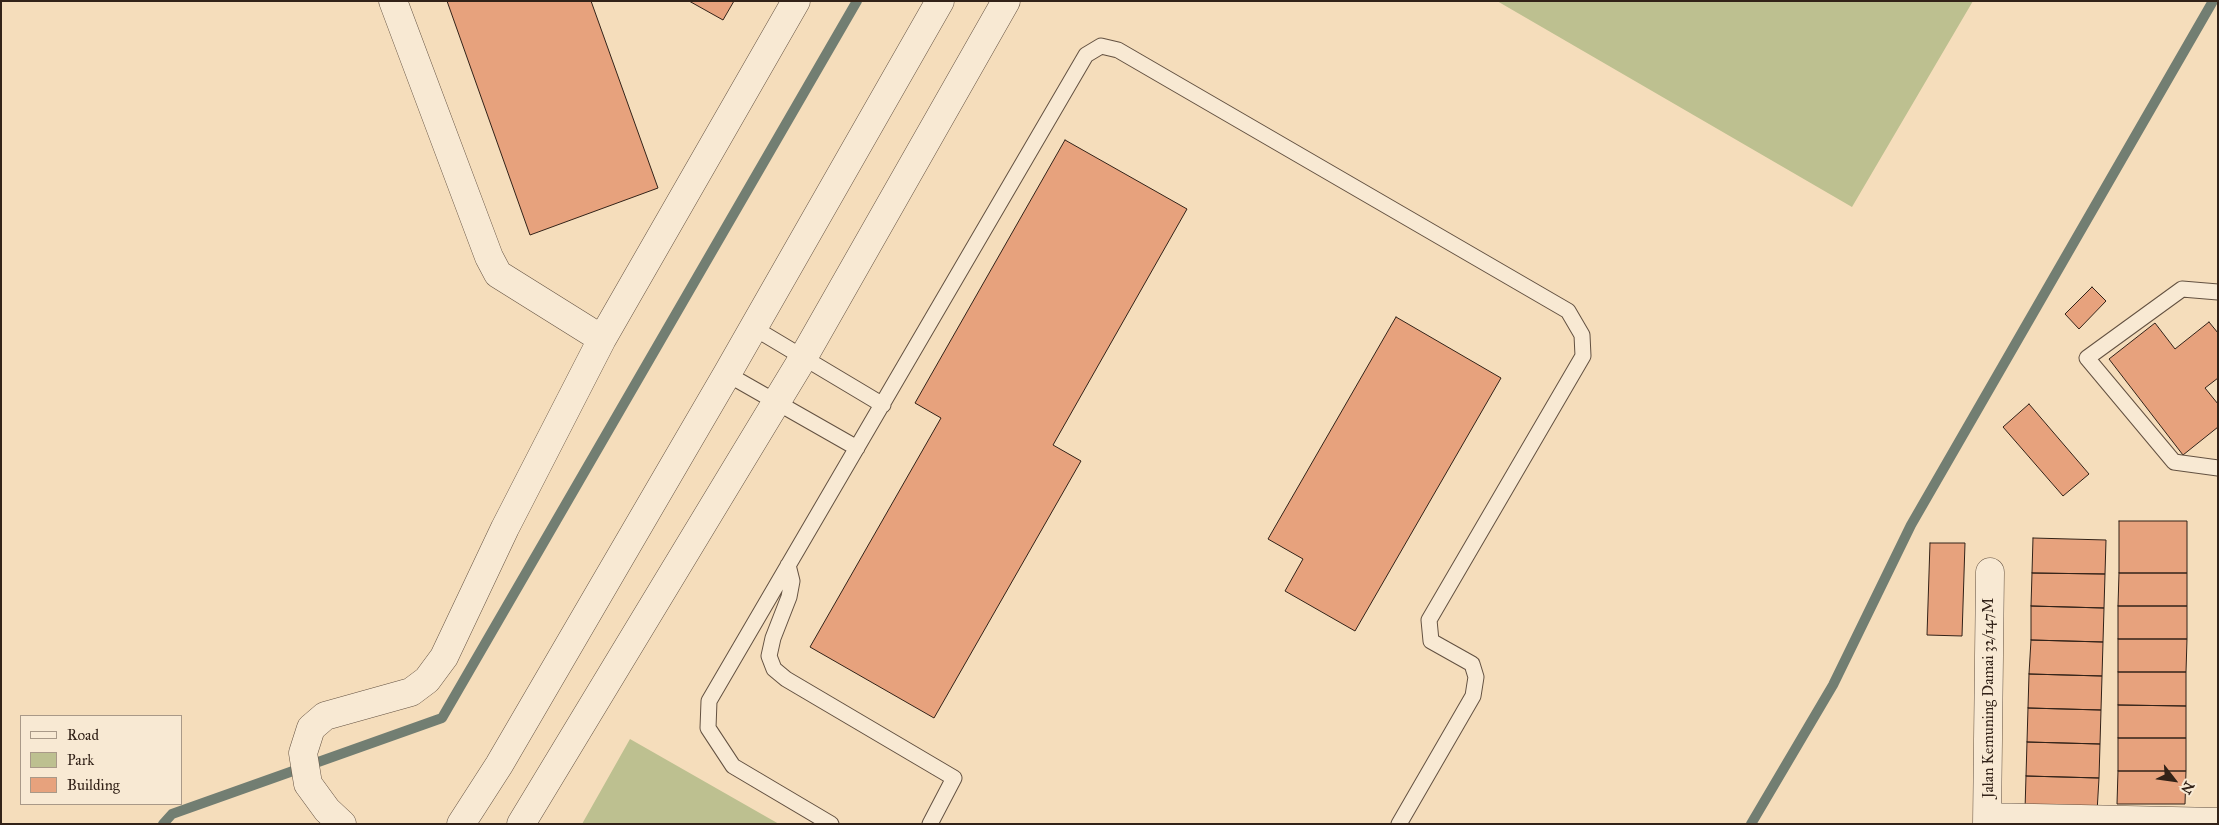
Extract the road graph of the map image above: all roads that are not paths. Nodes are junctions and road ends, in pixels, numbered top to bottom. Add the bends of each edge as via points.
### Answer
1 (393, 1) edge
2 (796, 1) edge
3 (940, 1) edge
4 (1006, 1) edge
5 (2218, 292) edge
6 (754, 328) junction
7 (602, 339) junction
8 (803, 358) junction
9 (728, 374) junction
10 (776, 402) junction
11 (882, 405) junction
12 (857, 448) junction
13 (2218, 468) edge
14 (788, 565) junction
15 (1990, 572) dead end
16 (1988, 820) edge
17 (2218, 822) edge
18 (342, 824) edge
19 (461, 824) edge
20 (520, 824) edge
21 (831, 824) edge
22 (930, 824) edge
23 (1399, 824) edge

1 - 7 street via 498,274
2 - 7 street
3 - 6 street
4 - 8 street
5 - 13 lane via 2182,289 2087,358 2174,462
6 - 8 lane
6 - 9 street
7 - 18 street via 505,528 444,657 427,680 411,692 325,716 311,728 303,752 308,784
8 - 10 street
8 - 11 lane
9 - 10 lane
9 - 19 street via 499,765
10 - 12 lane
10 - 20 street
11 - 12 lane
11 - 23 lane via 1086,54 1100,46 1118,50 1568,311 1582,335 1582,356 1429,620 1431,641 1472,664 1476,678 1473,696
12 - 14 lane
14 - 21 lane via 709,701 708,728 733,766
14 - 22 lane via 792,581 790,597 769,656 774,669 954,778
15 - 16 street, Jalan Kemuning Damai 32/147M
16 - 17 street

